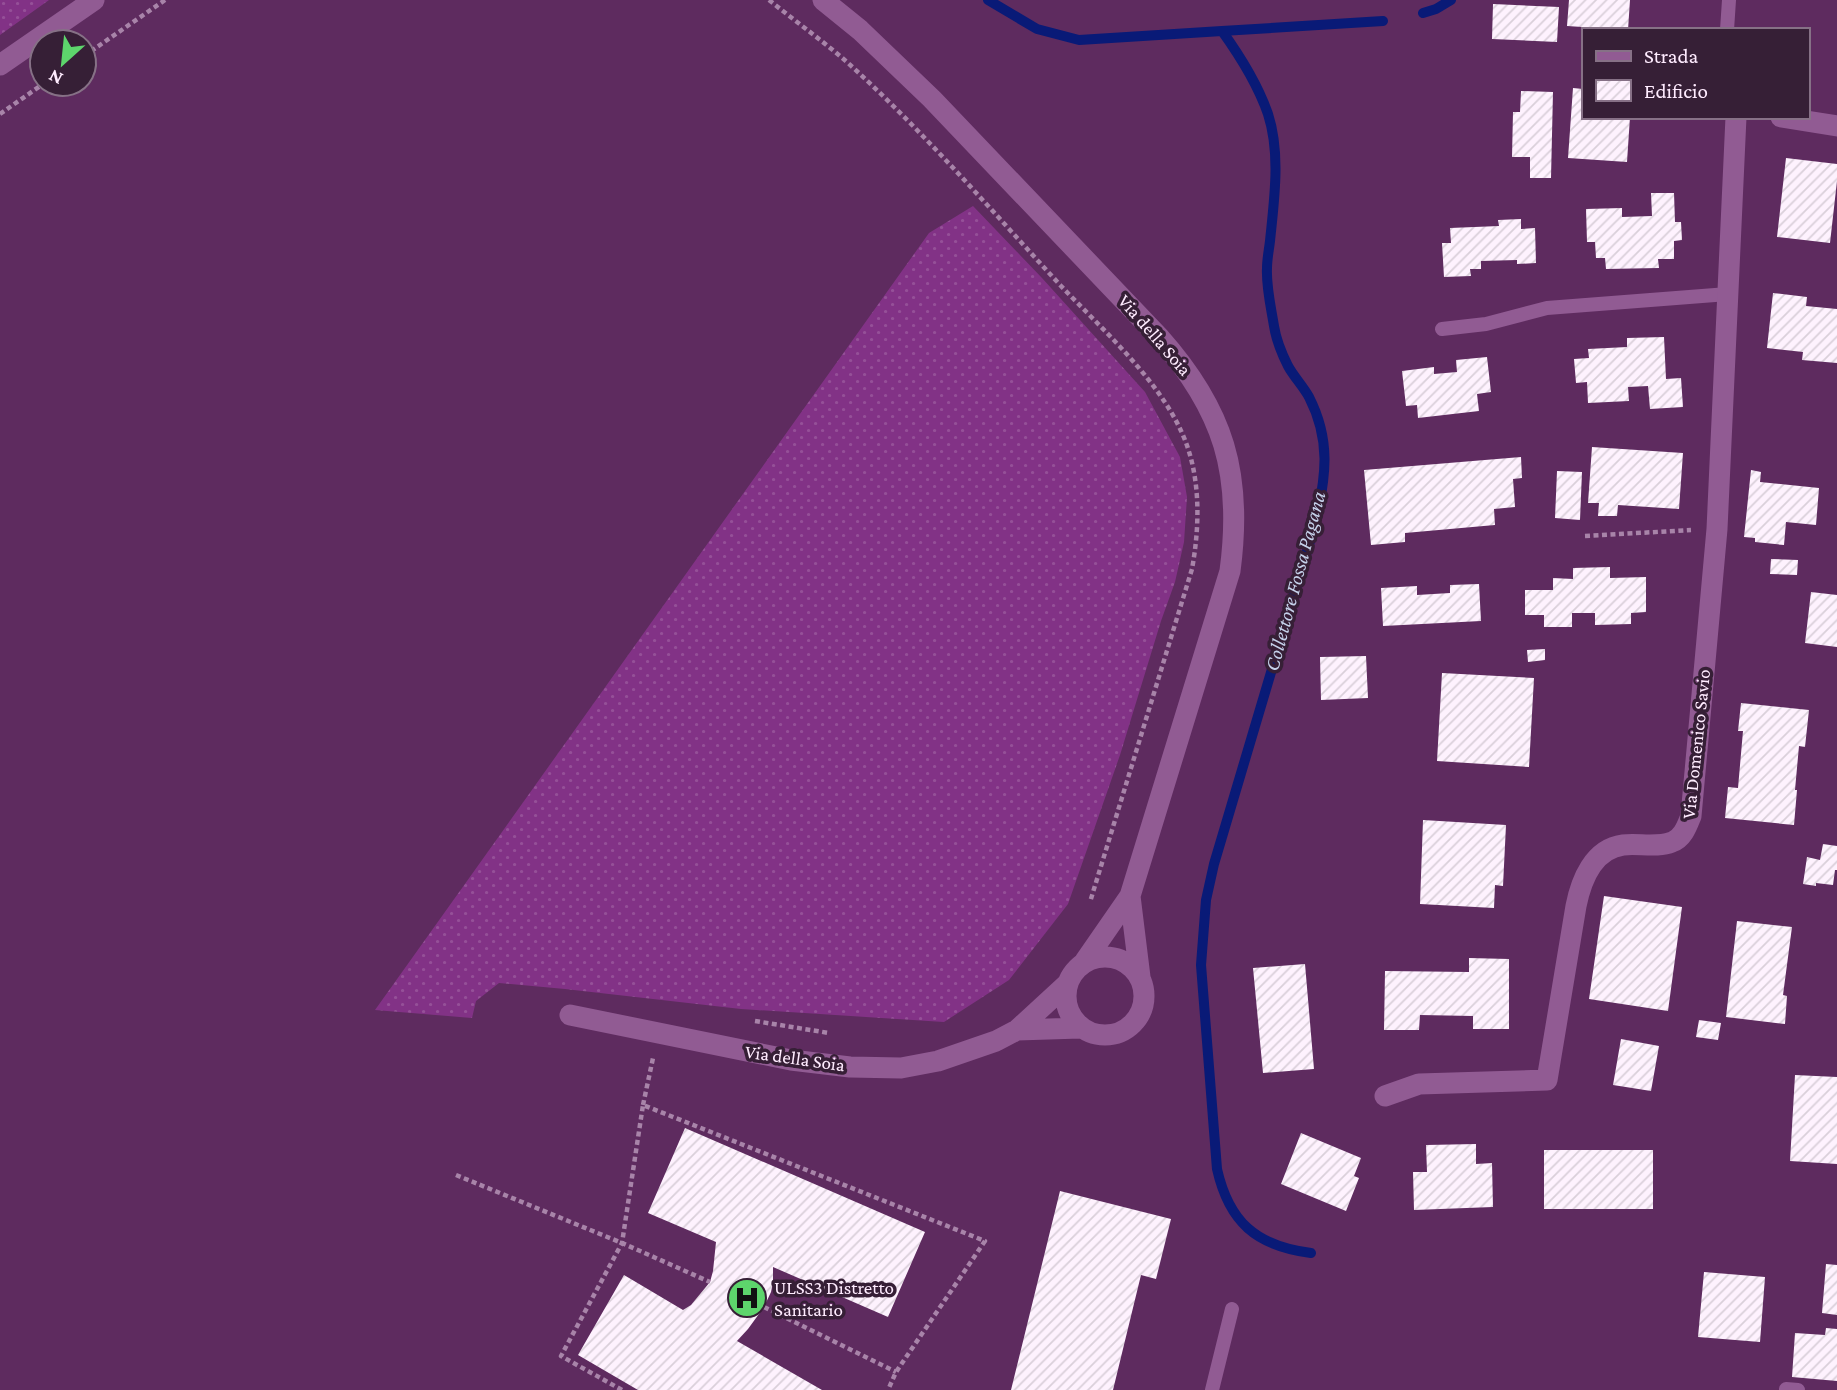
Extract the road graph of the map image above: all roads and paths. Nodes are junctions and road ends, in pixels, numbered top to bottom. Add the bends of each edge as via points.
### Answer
1 (94, 0) edge
2 (165, 0) edge
3 (769, 0) edge
4 (823, 0) edge
5 (1729, 0) edge
6 (1727, 28) edge
7 (98, 46) edge
8 (0, 65) edge
9 (28, 94) edge
10 (0, 114) edge
11 (1737, 119) edge
12 (1793, 119) edge
13 (1837, 126) edge
14 (1728, 294) junction
15 (1441, 329) dead end
16 (1717, 529) junction
17 (1585, 537) dead end
18 (1130, 895) junction
19 (1088, 908) dead end
20 (1085, 961) junction
21 (1140, 977) junction
22 (1066, 985) junction
23 (570, 1015) dead end
24 (753, 1021) dead end
25 (1080, 1028) junction
26 (1017, 1030) junction
27 (836, 1035) dead end
28 (653, 1058) dead end
29 (1385, 1096) dead end
30 (643, 1105) junction
31 (456, 1175) dead end
32 (622, 1243) junction
33 (710, 1282) dead end
34 (764, 1307) dead end
35 (1232, 1309) dead end
36 (895, 1372) junction
37 (622, 1390) edge
38 (888, 1390) edge
39 (1212, 1390) edge

1 - 8 street
2 - 7 path
3 - 19 path via 847,63 923,137 1136,366 1174,417 1191,455 1197,496 1192,569
4 - 18 street, Via della Soia via 932,99 1180,360 1213,415 1224,445 1235,508 1230,571
5 - 6 lane
9 - 10 path
11 - 14 street, Via Domenico Savio
12 - 13 street
14 - 15 lane via 1548,307 1486,324
14 - 16 street, Via Domenico Savio
16 - 17 path
16 - 29 street, Via Domenico Savio via 1691,817 1673,842 1620,845 1589,867 1576,906 1547,1080 1419,1084
18 - 20 street, Via della Soia
18 - 21 street, Via della Soia
20 - 21 street via 1116,958
20 - 22 street, Via della Soia
21 - 25 street, Via della Soia via 1143,1008 1136,1022 1109,1036
22 - 25 street via 1069,1015
22 - 26 street, Via della Soia
23 - 26 street, Via della Soia via 791,1060 850,1067 901,1068 928,1063
24 - 27 path
25 - 26 street, Via della Soia
28 - 30 path
30 - 32 path
30 - 36 path via 985,1241
31 - 32 path
32 - 33 path
32 - 37 path via 561,1356
34 - 36 path
35 - 39 lane
36 - 38 path

